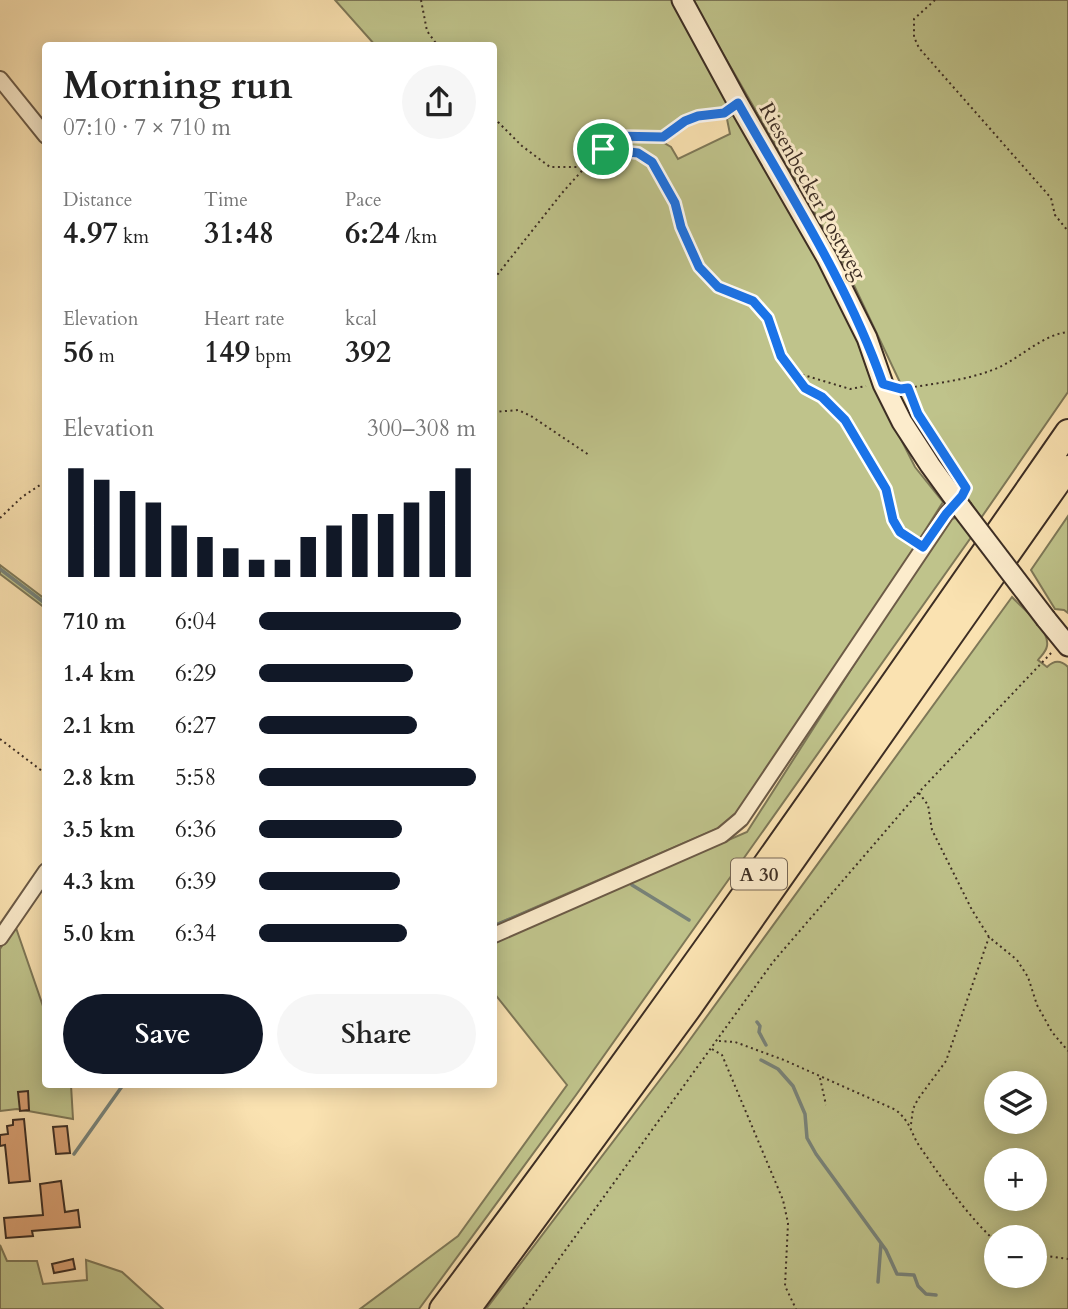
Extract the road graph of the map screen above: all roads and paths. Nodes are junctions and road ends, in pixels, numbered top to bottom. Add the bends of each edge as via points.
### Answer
1 (421, 0) edge
2 (682, 0) edge
3 (935, 0) edge
4 (435, 42) edge
5 (0, 79) edge
6 (738, 103) junction
7 (497, 121) edge
8 (42, 131) edge
9 (603, 149) junction
10 (586, 167) junction
11 (1068, 231) edge
12 (497, 275) edge
13 (1068, 331) edge
14 (795, 373) junction
15 (883, 384) junction
16 (908, 388) junction
17 (497, 412) edge
18 (1068, 432) edge
19 (589, 455) dead end
20 (1068, 468) edge
21 (959, 477) dead end
22 (42, 484) edge
23 (960, 506) junction
24 (0, 518) edge
25 (923, 547) junction
26 (1065, 643) edge
27 (0, 739) edge
28 (42, 771) edge
29 (919, 792) junction
30 (42, 877) edge
31 (497, 934) edge
32 (989, 937) junction
33 (0, 938) edge
34 (718, 1041) junction
35 (712, 1048) junction
36 (1068, 1051) edge
37 (820, 1077) junction
38 (826, 1105) dead end
39 (910, 1125) junction
40 (984, 1229) edge
41 (1047, 1256) edge
42 (1068, 1259) edge
43 (525, 1308) edge
44 (442, 1309) edge
45 (468, 1309) edge
46 (796, 1309) edge

1 - 4 path
2 - 6 street, Riesenbecker Postweg
3 - 11 path via 914,19 919,48 1051,198 1055,215
5 - 8 street
6 - 9 path via 724,113 685,121 663,137 613,136
6 - 15 street, Riesenbecker Postweg via 827,258 867,338
7 - 10 path via 550,167
9 - 10 path
9 - 14 path via 638,153 652,162 675,203 699,267 718,287 753,301 768,318 781,356
10 - 12 path
13 - 16 path via 1056,333 996,368
14 - 15 path via 850,389
14 - 25 path via 805,388 822,397 845,420 886,489 900,532
15 - 16 path
15 - 23 street, Riesenbecker Postweg via 914,442
16 - 21 path via 918,414
17 - 19 path via 531,416
18 - 44 highway, A 30 via 692,968
20 - 45 highway, A 30 via 689,1008
22 - 24 path
23 - 25 street via 946,514
23 - 26 street, Riesenbecker Postweg, bridge
25 - 31 street via 741,819 722,835
26 - 29 path
27 - 28 path
29 - 32 path via 928,806 932,830
29 - 34 path via 781,953
30 - 33 street
32 - 36 path via 1017,960 1052,1032
32 - 39 path via 946,1061 918,1099
34 - 35 path
34 - 37 path via 754,1048
35 - 43 path
35 - 46 path via 722,1055 783,1199 788,1223 785,1286
37 - 38 path
37 - 39 path via 897,1110
39 - 40 path via 956,1199
41 - 42 path

